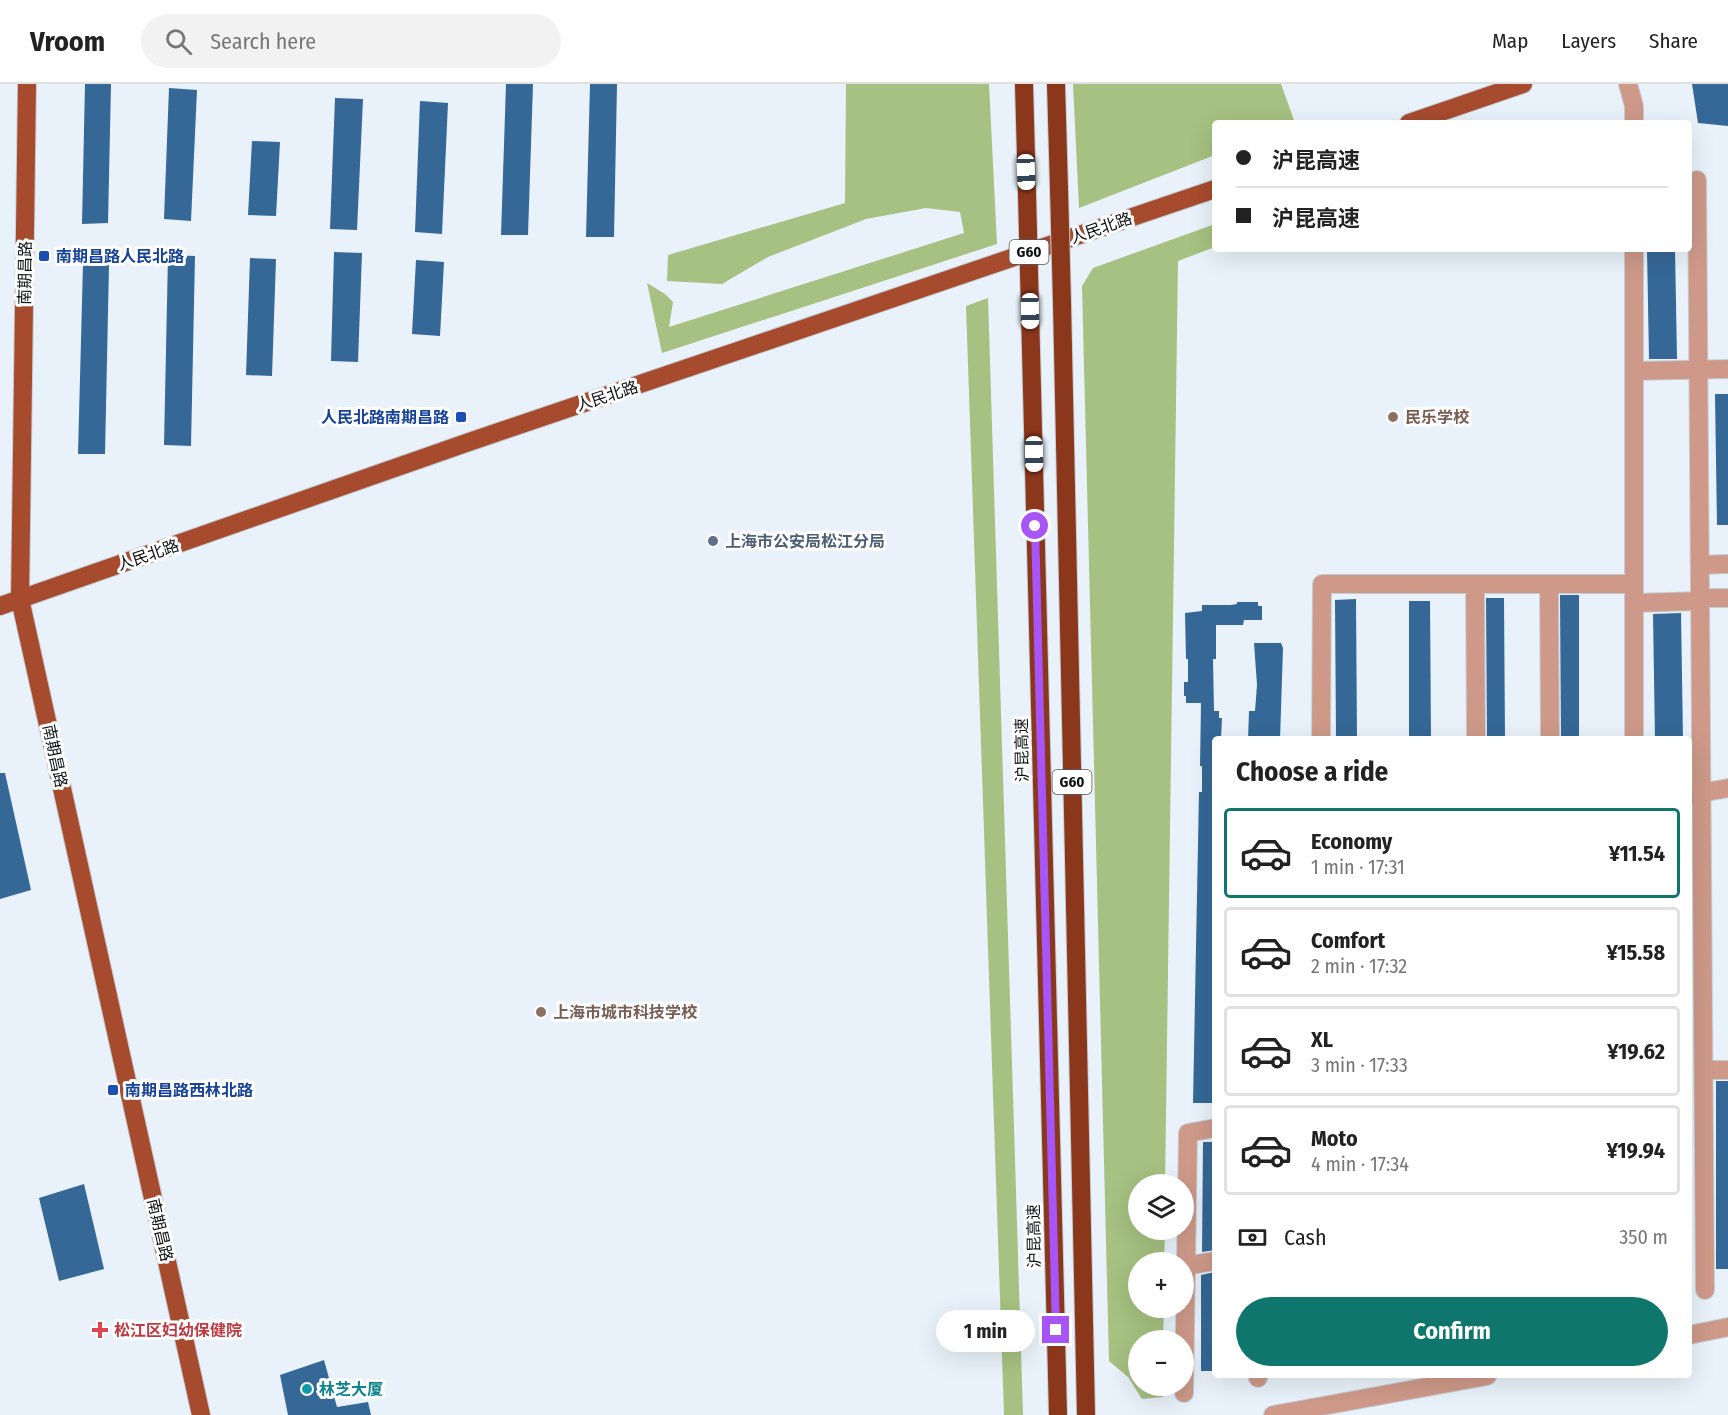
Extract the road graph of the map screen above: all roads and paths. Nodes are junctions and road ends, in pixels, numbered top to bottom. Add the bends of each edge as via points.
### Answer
1 (27, 84) edge
2 (1024, 84) edge
3 (1056, 84) edge
4 (1523, 84) edge
5 (1628, 84) edge
6 (1418, 120) edge
7 (1634, 120) edge
8 (1697, 180) dead end
9 (1212, 190) edge
10 (1634, 252) edge
11 (1728, 369) edge
12 (1699, 370) junction
13 (1634, 371) junction
14 (1728, 564) edge
15 (1700, 565) junction
16 (1475, 584) junction
17 (1549, 584) junction
18 (1634, 593) junction
19 (1728, 598) edge
20 (20, 599) junction
21 (1700, 600) junction
22 (0, 606) edge
23 (1321, 736) edge
24 (1476, 736) edge
25 (1550, 736) edge
26 (1634, 736) edge
27 (1728, 788) edge
28 (1695, 794) edge
29 (1696, 949) edge
30 (1728, 1070) edge
31 (1699, 1078) edge
32 (1212, 1129) edge
33 (1185, 1252) edge
34 (1212, 1262) edge
35 (1194, 1264) edge
36 (1705, 1290) dead end
37 (1728, 1327) edge
38 (1692, 1334) edge
39 (1476, 1378) edge
40 (201, 1415) edge
41 (1058, 1415) edge
42 (1086, 1415) edge
43 (1273, 1415) edge

1 - 20 main road, 南期昌路
2 - 41 highway, 沪昆高速 / G60, bridge
3 - 42 highway, G60, bridge
4 - 6 main road
5 - 7 street
8 - 12 street
9 - 20 main road, 人民北路
10 - 13 street
11 - 12 street
12 - 13 street
12 - 15 street
13 - 18 street
14 - 15 street
15 - 21 street
16 - 17 street
16 - 23 street via 1322,584
16 - 24 street
17 - 18 street
17 - 25 street
18 - 21 street
18 - 26 street
19 - 21 street
20 - 22 main road, 人民北路
20 - 40 main road, 南期昌路
21 - 28 street
27 - 28 street
28 - 29 street
29 - 31 street
30 - 31 street
31 - 36 street
32 - 33 street via 1188,1133
34 - 35 street
37 - 38 street
39 - 43 street

